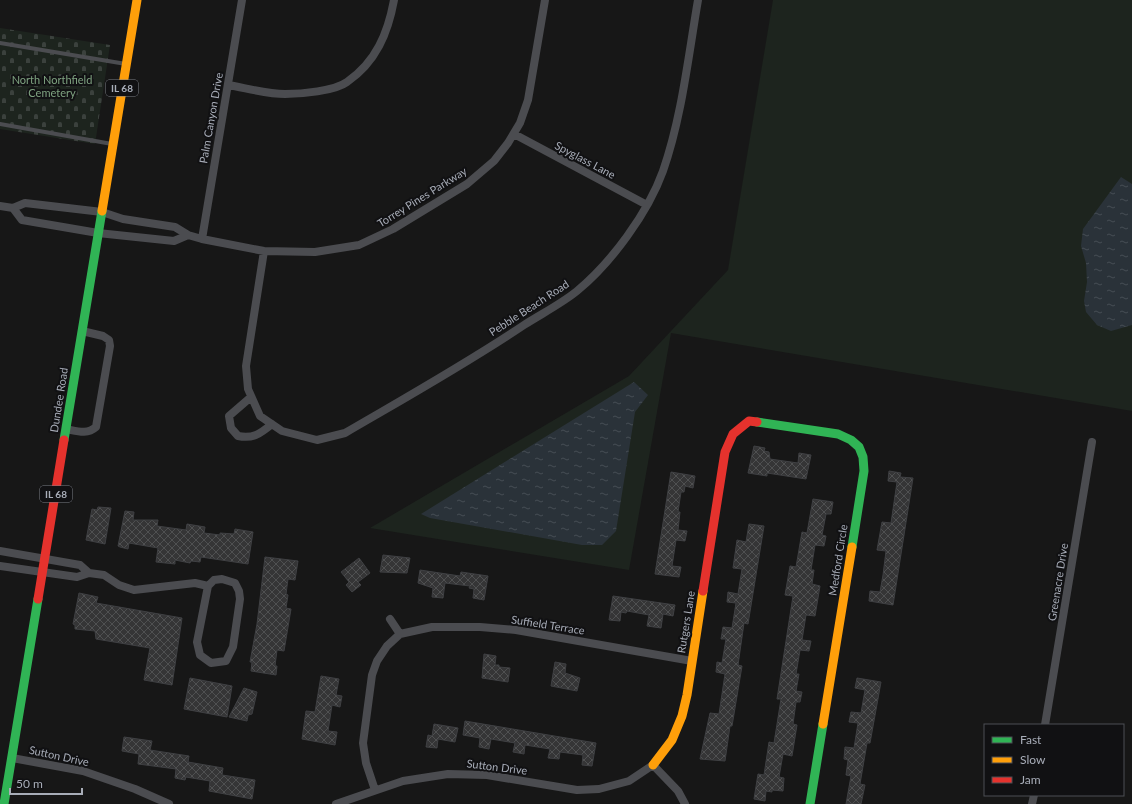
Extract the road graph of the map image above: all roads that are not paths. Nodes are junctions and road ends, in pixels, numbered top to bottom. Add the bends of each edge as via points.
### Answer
1 (137, 0) edge
2 (242, 0) edge
3 (394, 0) edge
4 (545, 0) edge
5 (698, 0) edge
6 (0, 43) edge
7 (126, 64) junction
8 (228, 84) junction
9 (0, 124) edge
10 (514, 134) junction
11 (113, 144) junction
12 (647, 205) junction
13 (0, 206) edge
14 (13, 208) junction
15 (102, 212) junction
16 (98, 233) junction
17 (188, 235) junction
18 (202, 239) junction
19 (264, 251) junction
20 (82, 331) junction
21 (251, 396) junction
22 (272, 424) junction
23 (738, 427) joint
24 (66, 429) junction
25 (1092, 442) dead end
26 (0, 551) edge
27 (45, 558) junction
28 (0, 566) edge
29 (43, 572) junction
30 (89, 572) junction
31 (208, 586) junction
32 (390, 619) dead end
33 (400, 634) junction
34 (692, 661) junction
35 (1045, 724) edge
36 (12, 758) junction
37 (653, 765) junction
38 (375, 790) junction
39 (4, 804) edge
40 (169, 804) edge
41 (336, 804) edge
42 (685, 804) edge
43 (810, 804) edge

1 - 7 street, Dundee Road / IL 68
2 - 8 street, Palm Canyon Drive
3 - 8 street via 390,25 374,57 347,83 320,91 284,94
4 - 10 street, Torrey Pines Parkway via 528,100
5 - 12 street, Pebble Beach Road via 677,123 662,173
6 - 7 lane
7 - 11 street, Dundee Road / IL 68
8 - 18 street, Palm Canyon Drive
9 - 11 lane
10 - 12 street, Spyglass Lane
10 - 19 street, Torrey Pines Parkway via 494,161 467,184 393,229 359,245 315,252
11 - 15 street, Dundee Road / IL 68
12 - 22 street, Pebble Beach Road via 611,256 577,290 501,340 345,433 317,440 282,431
13 - 14 street
14 - 15 street, Torrey Pines Parkway via 25,203
14 - 16 street via 22,220
15 - 16 street, Dundee Road / IL 68
15 - 17 street, Torrey Pines Parkway via 123,219 175,227
16 - 17 street via 174,241
16 - 20 street, Dundee Road / IL 68
17 - 18 street, Torrey Pines Parkway
18 - 19 street, Torrey Pines Parkway
19 - 21 street, Pebble Beach Road via 246,366
20 - 24 street, Dundee Road / IL 68
20 - 24 street via 102,336 109,340 110,346 96,427 86,433
21 - 22 street, Pebble Beach Road via 260,416
21 - 22 street via 229,416 231,428 238,436 249,438
23 - 34 street, Rutgers Lane via 730,437 725,452
23 - 43 street, Medford Circle via 749,421 838,434 859,446 864,459 862,487
24 - 27 street, Dundee Road / IL 68
25 - 35 street, Greenacre Drive
26 - 27 street
27 - 29 street, Dundee Road / IL 68
27 - 30 street via 80,565
28 - 29 street
29 - 30 street via 77,577
29 - 36 street, Dundee Road / IL 68
30 - 31 street via 104,575 119,585 134,590 195,583
31 - 31 street via 214,580 222,580 235,583 239,591 233,647 226,661 211,663 200,655 197,642
32 - 33 street
33 - 34 street, Suffield Terrace via 432,627 516,630
33 - 38 street via 387,646 377,661 371,682 363,743 366,763
34 - 37 street, Rutgers Lane via 680,723 670,746
36 - 39 street, Dundee Road / IL 68
36 - 40 street, Sutton Drive via 83,771
37 - 38 street, Sutton Drive via 629,781 600,789 577,790 487,775 448,774 403,781
37 - 42 street via 678,792
38 - 41 street, Sutton Drive

